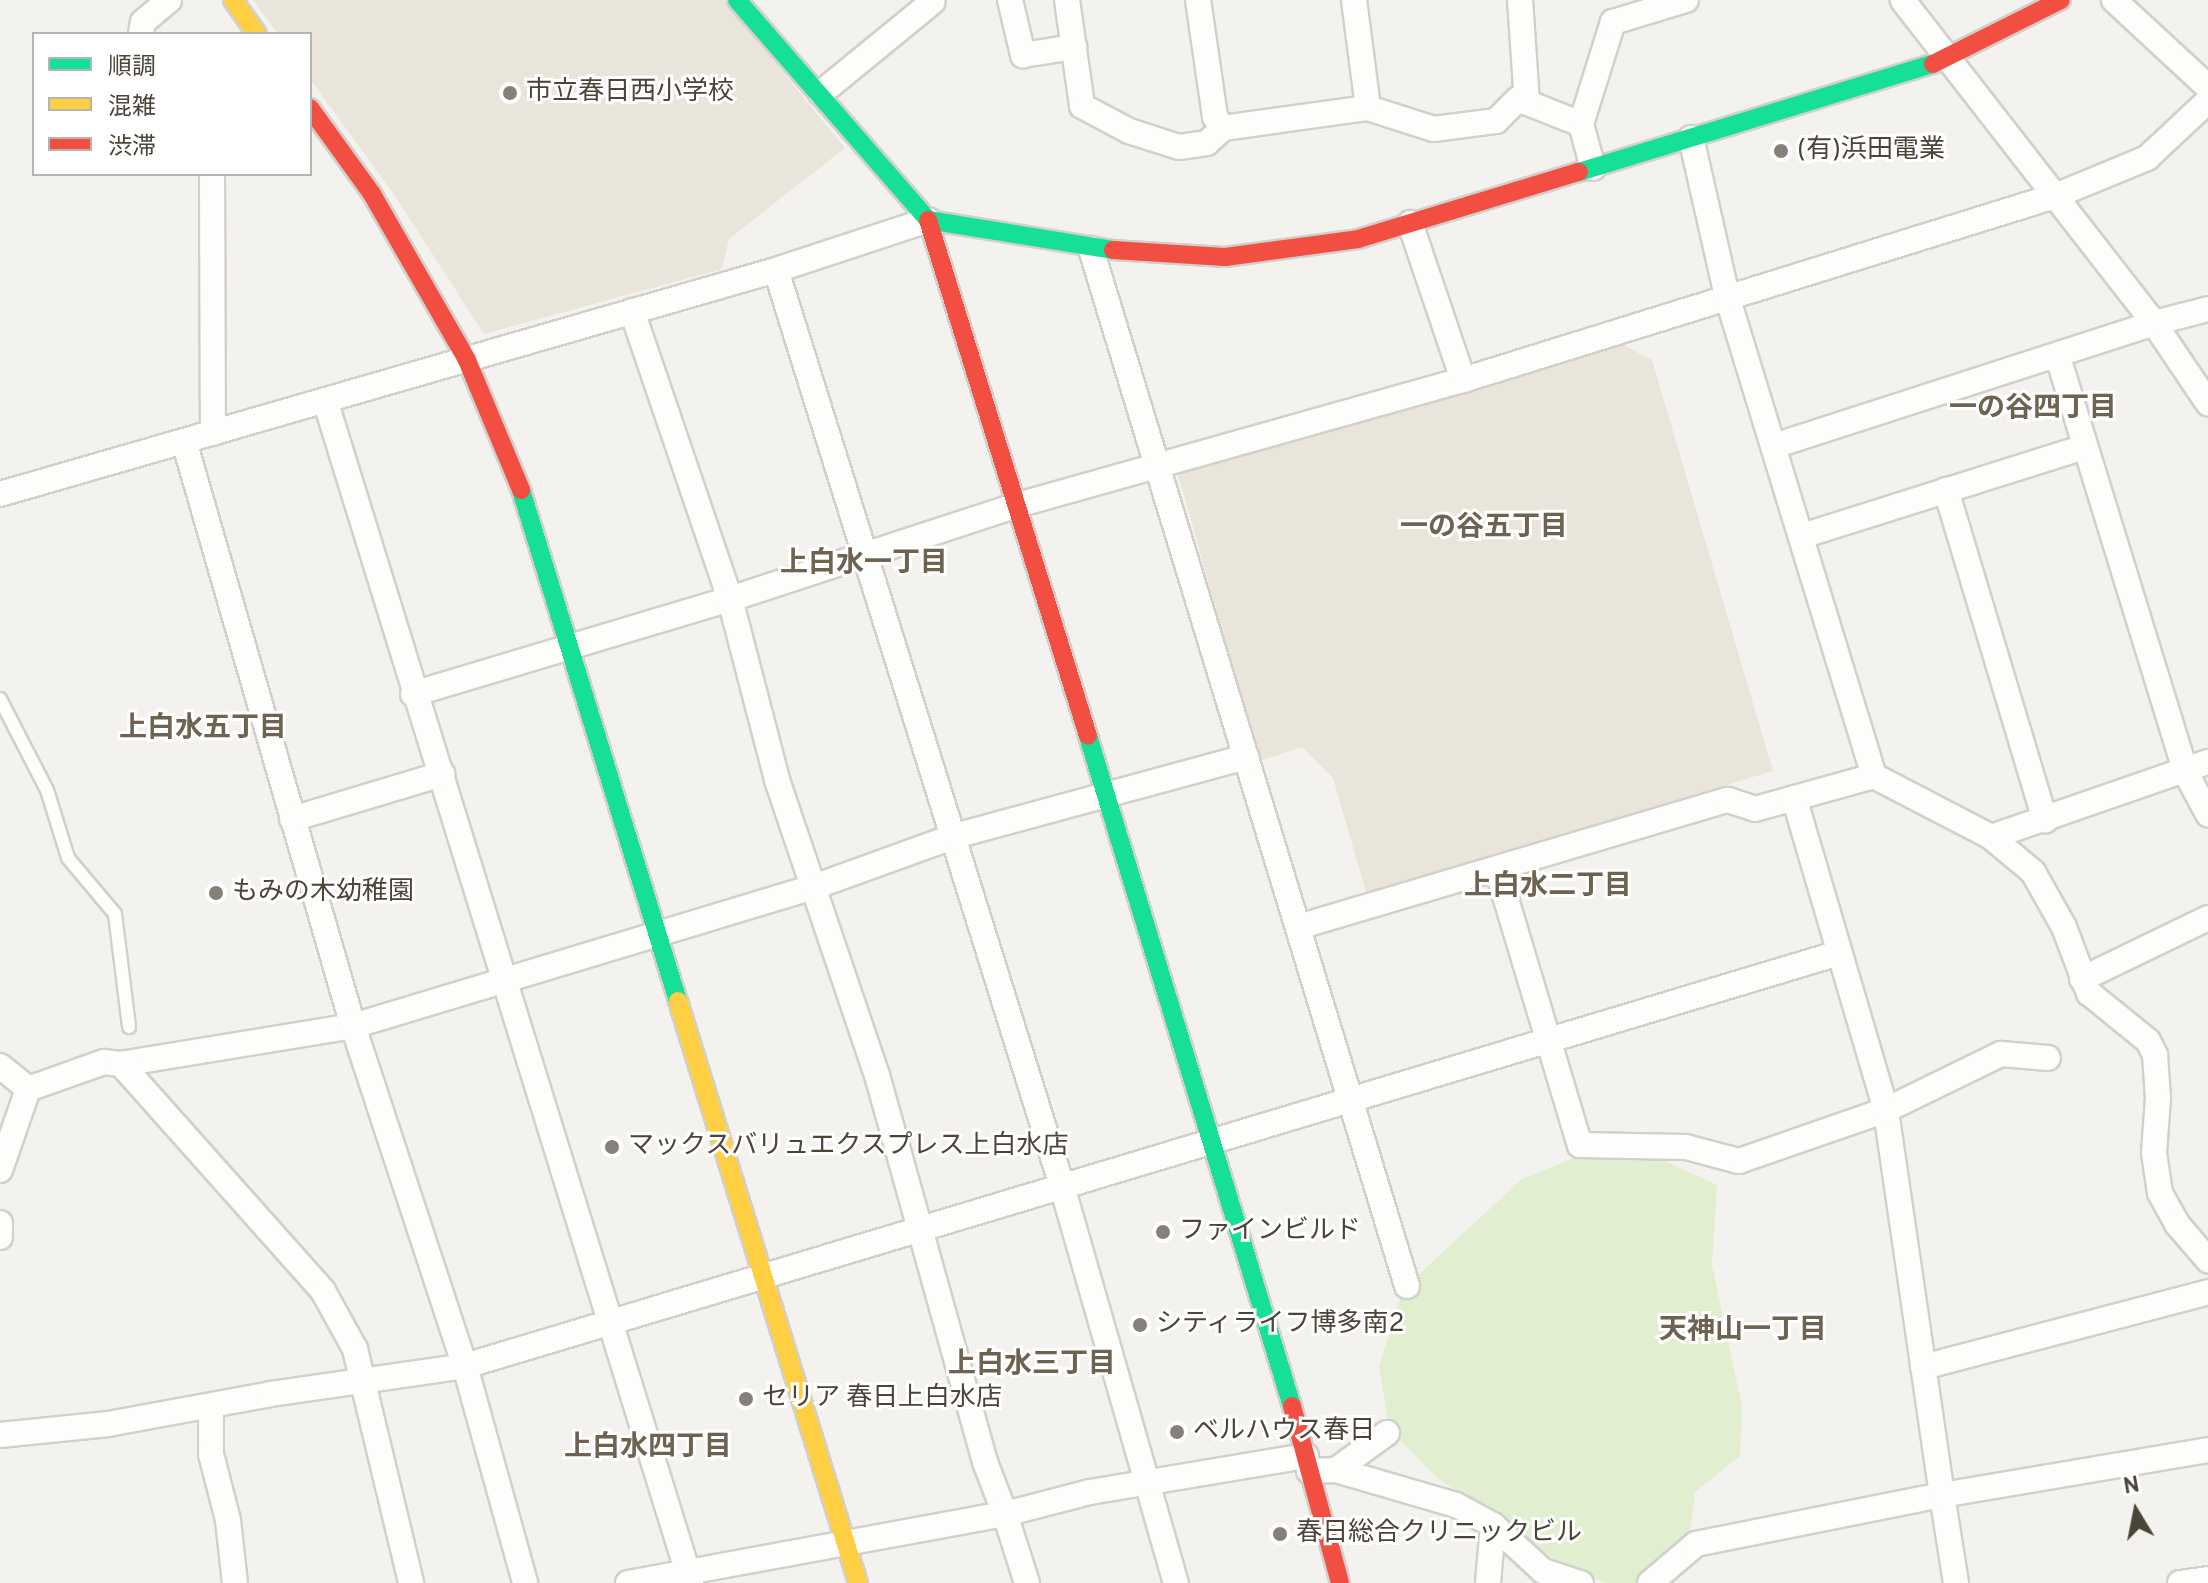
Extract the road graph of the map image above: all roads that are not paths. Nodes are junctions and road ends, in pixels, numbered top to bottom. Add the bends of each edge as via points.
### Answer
1 (169, 0) edge
2 (233, 0) edge
3 (737, 0) edge
4 (1010, 0) edge
5 (1067, 0) edge
6 (1198, 0) edge
7 (1354, 0) edge
8 (1520, 0) edge
9 (1686, 0) edge
10 (1903, 0) edge
11 (2061, 0) edge
12 (2114, 0) edge
13 (932, 2) edge
14 (141, 32) edge
15 (256, 32) edge
16 (1074, 47) junction
17 (1948, 59) junction
18 (2208, 87) edge
19 (821, 93) junction
20 (2208, 101) edge
21 (1527, 103) junction
22 (1368, 108) junction
23 (312, 111) edge
24 (1581, 124) junction
25 (1223, 128) junction
26 (1691, 138) junction
27 (1593, 168) junction
28 (212, 176) edge
29 (2055, 196) junction
30 (928, 220) junction
31 (1410, 223) junction
32 (1091, 249) junction
33 (776, 270) junction
34 (1727, 296) junction
35 (2208, 309) edge
36 (632, 311) junction
37 (2154, 323) junction
38 (2058, 357) junction
39 (467, 360) junction
40 (1463, 380) junction
41 (325, 400) junction
42 (2208, 403) edge
43 (213, 433) junction
44 (184, 441) junction
45 (1774, 446) junction
46 (2084, 447) junction
47 (1159, 467) junction
48 (1946, 490) junction
49 (0, 494) edge
50 (1014, 506) junction
51 (1802, 536) junction
52 (866, 556) junction
53 (730, 599) junction
54 (567, 644) junction
55 (413, 694) junction
56 (0, 699) edge
57 (1246, 757) junction
58 (2208, 762) edge
59 (2186, 773) junction
60 (442, 774) junction
61 (1874, 776) junction
62 (1106, 796) junction
63 (1794, 798) junction
64 (2208, 814) edge
65 (292, 819) junction
66 (2045, 820) junction
67 (955, 836) junction
68 (1991, 837) junction
69 (1497, 869) junction
70 (814, 887) junction
71 (2208, 918) edge
72 (1298, 927) junction
73 (658, 932) junction
74 (1839, 953) junction
75 (2082, 979) junction
76 (505, 981) junction
77 (353, 1026) junction
78 (129, 1027) dead end
79 (1548, 1042) junction
80 (2048, 1058) dead end
81 (121, 1064) junction
82 (0, 1066) edge
83 (28, 1089) junction
84 (1351, 1103) junction
85 (1886, 1110) junction
86 (1213, 1139) junction
87 (0, 1170) edge
88 (1062, 1186) junction
89 (0, 1223) edge
90 (922, 1231) junction
91 (0, 1237) edge
92 (2208, 1260) edge
93 (764, 1277) junction
94 (1407, 1286) dead end
95 (2208, 1292) edge
96 (613, 1325) junction
97 (465, 1366) junction
98 (1923, 1367) junction
99 (363, 1381) junction
100 (211, 1408) junction
101 (1387, 1433) dead end
102 (0, 1435) edge
103 (2208, 1450) edge
104 (1307, 1464) junction
105 (1336, 1470) junction
106 (1149, 1484) junction
107 (1942, 1495) junction
108 (1005, 1514) junction
109 (1493, 1525) junction
110 (846, 1544) junction
111 (689, 1578) edge
112 (2208, 1579) edge
113 (235, 1583) edge
114 (411, 1583) edge
115 (525, 1583) edge
116 (628, 1583) edge
117 (858, 1583) edge
118 (1027, 1583) edge
119 (1176, 1583) edge
120 (1340, 1583) edge
121 (1488, 1583) edge
122 (1581, 1583) edge
123 (1650, 1583) edge
124 (1956, 1583) edge
125 (2180, 1583) edge

1 - 14 street via 143,22
2 - 15 street
3 - 19 street
4 - 16 street via 1023,55
5 - 16 street
6 - 25 street via 1215,117
7 - 22 street
8 - 21 street
9 - 24 street via 1613,22
10 - 17 street
11 - 17 street
12 - 18 street
13 - 19 street
16 - 25 street via 1082,106 1129,131 1179,147 1207,143
17 - 26 street
17 - 29 street
19 - 30 street
20 - 29 street via 2147,158
21 - 22 street via 1518,99 1496,121 1434,129
21 - 24 street
22 - 25 street
23 - 39 street via 372,194
24 - 27 street
26 - 27 street
26 - 34 street
27 - 31 street
28 - 43 street
29 - 34 street
29 - 37 street
30 - 32 street
30 - 33 street
30 - 50 street
31 - 32 street via 1358,239 1225,257
31 - 40 street
32 - 47 street
33 - 36 street
33 - 52 street
34 - 40 street
34 - 45 street
35 - 37 street
36 - 39 street
36 - 53 street
37 - 38 street
37 - 42 street
38 - 45 street
38 - 46 street
39 - 41 street
39 - 54 street via 521,491
40 - 47 street
41 - 43 street
41 - 55 street
43 - 44 street
44 - 49 street
44 - 65 street
45 - 51 street
46 - 48 street
46 - 59 street
47 - 50 street
47 - 57 street
48 - 51 street
48 - 66 street
50 - 52 street
50 - 62 street
51 - 61 street
52 - 53 street
52 - 67 street
53 - 54 street
53 - 70 street via 777,780
54 - 55 street
54 - 73 street
55 - 60 street
56 - 78 lane via 47,790 68,858 115,914
57 - 62 street
57 - 72 street
58 - 59 street
59 - 64 street
59 - 66 street
60 - 65 street
60 - 76 street
61 - 63 street
61 - 68 street
62 - 67 street
62 - 86 street
63 - 69 street via 1755,809 1728,800
63 - 74 street
65 - 77 street
66 - 68 street
67 - 70 street
67 - 88 street
68 - 75 street via 2033,872 2064,927
69 - 72 street
69 - 79 street
70 - 73 street
70 - 90 street
71 - 75 street
72 - 84 street
73 - 76 street
73 - 93 street
74 - 79 street
74 - 85 street
75 - 92 street via 2089,993 2148,1041 2155,1055 2154,1153 2160,1193 2177,1224
76 - 77 street
76 - 96 street
77 - 81 street
77 - 97 street
79 - 84 street
79 - 85 street via 1580,1145 1686,1147 1739,1161
80 - 85 street via 2001,1054
81 - 83 street via 104,1062
81 - 99 street via 323,1291 355,1349
82 - 83 street
83 - 87 street
84 - 86 street
84 - 94 street
85 - 98 street
86 - 88 street
86 - 104 street
88 - 90 street
88 - 106 street
89 - 91 street
90 - 93 street
90 - 108 street via 985,1462
93 - 96 street
93 - 110 street
95 - 98 street
96 - 97 street
96 - 111 street
97 - 99 street
97 - 115 street
98 - 107 street
99 - 100 street
99 - 114 street
100 - 102 street
100 - 113 street via 211,1454 228,1520
101 - 105 street
103 - 107 street
104 - 105 street
104 - 106 street
104 - 120 street
105 - 109 street via 1456,1505
106 - 108 street via 1090,1492
106 - 119 street
107 - 123 street via 1696,1544
107 - 124 street
108 - 110 street
108 - 118 street
109 - 121 street
109 - 122 street via 1543,1571
110 - 111 street
110 - 117 street
111 - 116 street
112 - 125 street

